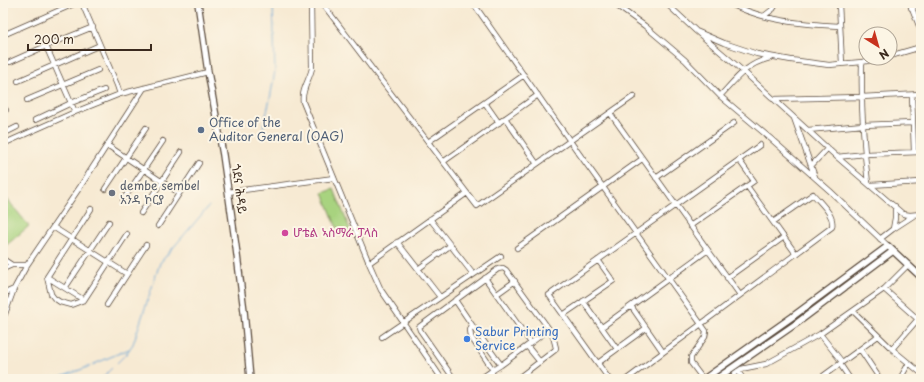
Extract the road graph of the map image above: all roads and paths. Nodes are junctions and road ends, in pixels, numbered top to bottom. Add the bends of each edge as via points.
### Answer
1 (76, 3) edge
2 (82, 3) edge
3 (198, 3) edge
4 (311, 3) edge
5 (322, 3) edge
6 (473, 3) edge
7 (613, 3) edge
8 (666, 3) edge
9 (729, 3) edge
10 (777, 3) edge
11 (838, 3) edge
12 (921, 4) edge
13 (911, 5) edge
14 (764, 16) junction
15 (840, 26) junction
16 (93, 27) junction
17 (696, 31) junction
18 (921, 31) edge
19 (3, 35) edge
20 (100, 45) junction
21 (46, 46) junction
22 (920, 49) edge
23 (898, 54) edge
24 (772, 57) junction
25 (10, 62) dead end
26 (858, 62) edge
27 (842, 64) junction
28 (54, 66) junction
29 (862, 66) edge
30 (98, 70) dead end
31 (743, 71) junction
32 (208, 72) junction
33 (524, 75) junction
34 (18, 81) dead end
35 (62, 85) junction
36 (144, 88) junction
37 (104, 90) dead end
38 (120, 94) junction
39 (921, 94) edge
40 (538, 95) junction
41 (912, 95) junction
42 (634, 96) dead end
43 (720, 96) junction
44 (861, 97) junction
45 (773, 99) junction
46 (27, 100) dead end
47 (71, 103) junction
48 (485, 103) junction
49 (75, 112) junction
50 (610, 113) junction
51 (794, 117) junction
52 (505, 118) junction
53 (35, 120) dead end
54 (499, 123) junction
55 (734, 123) dead end
56 (913, 123) junction
57 (863, 125) junction
58 (17, 127) dead end
59 (146, 128) dead end
60 (808, 130) junction
61 (3, 134) edge
62 (163, 141) dead end
63 (570, 141) junction
64 (428, 142) junction
65 (3, 144) edge
66 (107, 145) junction
67 (760, 145) dead end
68 (828, 148) junction
69 (181, 152) dead end
70 (914, 152) junction
71 (921, 152) edge
72 (865, 154) junction
73 (126, 157) junction
74 (837, 157) junction
75 (642, 159) junction
76 (739, 160) junction
77 (443, 162) junction
78 (199, 163) dead end
79 (537, 164) junction
80 (811, 166) junction
81 (144, 170) junction
82 (334, 178) junction
83 (656, 178) junction
84 (815, 178) junction
85 (161, 182) junction
86 (921, 182) edge
87 (869, 184) junction
88 (747, 186) junction
89 (603, 187) junction
90 (105, 189) dead end
91 (228, 192) junction
92 (179, 193) junction
93 (467, 193) junction
94 (123, 200) dead end
95 (675, 205) junction
96 (895, 206) junction
97 (91, 208) dead end
98 (141, 213) dead end
99 (921, 214) edge
100 (915, 215) junction
101 (430, 219) junction
102 (109, 222) dead end
103 (773, 222) junction
104 (158, 226) dead end
105 (690, 226) junction
106 (53, 227) junction
107 (892, 228) junction
108 (636, 233) junction
109 (127, 234) dead end
110 (784, 237) junction
111 (71, 239) junction
112 (880, 239) junction
113 (397, 242) junction
114 (146, 245) dead end
115 (451, 245) junction
116 (888, 246) junction
117 (517, 248) dead end
118 (708, 250) junction
119 (90, 251) junction
120 (893, 251) junction
121 (796, 254) junction
122 (500, 256) dead end
123 (3, 259) edge
124 (598, 260) junction
125 (108, 263) junction
126 (369, 263) junction
127 (12, 265) junction
128 (27, 265) junction
129 (908, 265) junction
130 (3, 269) edge
131 (418, 269) junction
132 (127, 274) junction
133 (473, 274) junction
134 (47, 277) junction
135 (921, 277) edge
136 (485, 278) junction
137 (727, 278) junction
138 (668, 279) junction
139 (515, 281) junction
140 (65, 288) junction
141 (884, 289) junction
142 (14, 290) junction
143 (3, 294) edge
144 (497, 294) junction
145 (740, 295) junction
146 (440, 297) junction
147 (84, 300) junction
148 (455, 300) junction
149 (583, 301) junction
150 (107, 305) dead end
151 (631, 306) junction
152 (853, 311) junction
153 (563, 315) junction
154 (3, 316) edge
155 (920, 320) edge
156 (402, 322) junction
157 (472, 325) junction
158 (701, 325) junction
159 (602, 327) junction
160 (646, 328) junction
161 (549, 329) junction
162 (820, 334) junction
163 (878, 336) junction
164 (382, 337) dead end
165 (529, 344) junction
166 (617, 349) junction
167 (860, 349) junction
168 (892, 349) junction
169 (663, 352) junction
170 (540, 362) junction
171 (598, 363) junction
172 (841, 363) junction
173 (909, 363) junction
174 (501, 365) junction
175 (492, 371) junction
176 (738, 371) junction
177 (921, 373) edge
178 (250, 379) edge
179 (442, 379) edge
180 (454, 379) edge
181 (480, 379) edge
182 (496, 379) edge
183 (517, 379) edge
184 (609, 379) edge
185 (627, 379) edge
186 (703, 379) edge
187 (716, 379) edge
188 (731, 379) edge
189 (744, 379) edge
190 (819, 379) edge
191 (850, 379) edge
192 (880, 379) edge
193 (900, 379) edge

1 - 19 street
2 - 16 street
3 - 32 main road, ጎደና ሕዳይ
4 - 82 street via 312,68 302,98
5 - 64 street
6 - 33 street
7 - 43 street via 685,60
8 - 17 street
9 - 14 street
10 - 14 street
11 - 15 street
12 - 13 street
13 - 18 street
14 - 15 street via 808,24
15 - 27 street
16 - 20 street
16 - 21 street
17 - 24 street
17 - 31 street
20 - 28 street
20 - 38 street
21 - 25 street
21 - 28 street
22 - 23 street
24 - 27 street via 820,65
24 - 31 street via 752,64
26 - 27 street
28 - 34 street
28 - 35 street
29 - 44 street
30 - 35 street
31 - 43 street
31 - 45 street
32 - 36 street
32 - 91 main road, ጎደና ሕዳይ
33 - 40 street
33 - 48 street
35 - 46 street
35 - 47 street
36 - 38 street
36 - 66 street
37 - 47 street
38 - 49 street
39 - 41 street
40 - 52 street
40 - 63 street
41 - 44 street
41 - 56 street
42 - 50 street
43 - 84 street
44 - 45 street
44 - 57 street
45 - 51 street
47 - 49 street
47 - 53 street
48 - 54 street
48 - 64 street
49 - 65 street
50 - 63 street
50 - 75 street
51 - 60 street
51 - 80 street
52 - 54 street
52 - 79 street
54 - 77 street
55 - 83 street
56 - 57 street
56 - 70 street
57 - 60 street
57 - 72 street
58 - 61 street
59 - 73 street
60 - 68 street
62 - 81 street
63 - 79 street
63 - 89 street
64 - 77 street
66 - 73 street
66 - 106 street
67 - 76 street
68 - 74 street
68 - 80 street
69 - 85 street
70 - 71 street
70 - 72 street
72 - 74 street
72 - 87 street
73 - 81 street
73 - 90 street
74 - 87 street
75 - 83 street
75 - 89 street
76 - 88 street via 754,181
76 - 95 street
77 - 93 street
78 - 92 street
79 - 93 street via 477,206
80 - 84 street
81 - 85 street
81 - 94 street
82 - 91 street
82 - 126 street
83 - 95 street
84 - 112 street
85 - 92 street
85 - 98 street
86 - 87 street
87 - 96 street
88 - 103 street
88 - 105 street
89 - 108 street
89 - 117 street
91 - 178 main road, ጎደና ሕዳይ
92 - 104 street
93 - 101 street
95 - 105 street
95 - 108 street
96 - 100 street via 903,214
96 - 107 street
97 - 111 street
99 - 100 street
100 - 107 street
101 - 113 street
101 - 115 street
102 - 119 street
103 - 110 street
103 - 121 street via 813,194 829,214 832,228
105 - 118 street
106 - 111 street
106 - 128 street
107 - 112 street
108 - 124 street
108 - 138 street
109 - 125 street
110 - 121 street
110 - 137 street
111 - 119 street
111 - 134 street
112 - 116 street
113 - 126 street
113 - 131 street
114 - 132 street
115 - 131 street
115 - 133 street
116 - 120 main road
116 - 186 main road
118 - 137 street
118 - 138 street
119 - 125 street
119 - 140 street
120 - 129 main road
120 - 187 main road via 803,319
121 - 145 street
122 - 133 street
123 - 127 street
124 - 149 street via 613,281
124 - 153 street via 549,295
125 - 132 street
125 - 147 street
126 - 156 street via 380,287
127 - 128 street
127 - 130 street
128 - 142 street
129 - 135 main road
129 - 141 street
131 - 146 street
132 - 150 street
133 - 146 street
134 - 140 street
134 - 147 street via 51,294 60,302 71,305
136 - 139 street via 503,268
136 - 144 street
136 - 148 street
137 - 145 street
138 - 151 street
138 - 158 street
139 - 144 street
139 - 161 street
140 - 147 street
141 - 152 street
141 - 155 street
142 - 143 street
142 - 154 street
144 - 165 street
145 - 158 street
146 - 156 street
148 - 157 street
148 - 180 street via 419,327
149 - 153 street
149 - 159 street
151 - 159 street
151 - 160 street
152 - 162 street
152 - 163 street
153 - 171 street
155 - 168 street
156 - 164 street
156 - 179 street
157 - 174 street
157 - 175 street via 471,337
158 - 169 street
158 - 186 street via 706,331 705,337 691,357
159 - 166 street
160 - 166 street
160 - 169 street
161 - 165 street
161 - 170 street via 556,349
162 - 172 street
162 - 176 street via 766,364
163 - 167 street
163 - 168 street
165 - 170 street
165 - 174 street
166 - 171 street
167 - 172 street
167 - 192 street
168 - 173 street
169 - 185 street
170 - 183 street
171 - 184 street
172 - 190 street
172 - 191 street
173 - 177 street
173 - 193 street
174 - 175 street
175 - 181 street
175 - 182 street
176 - 188 street
176 - 189 street

